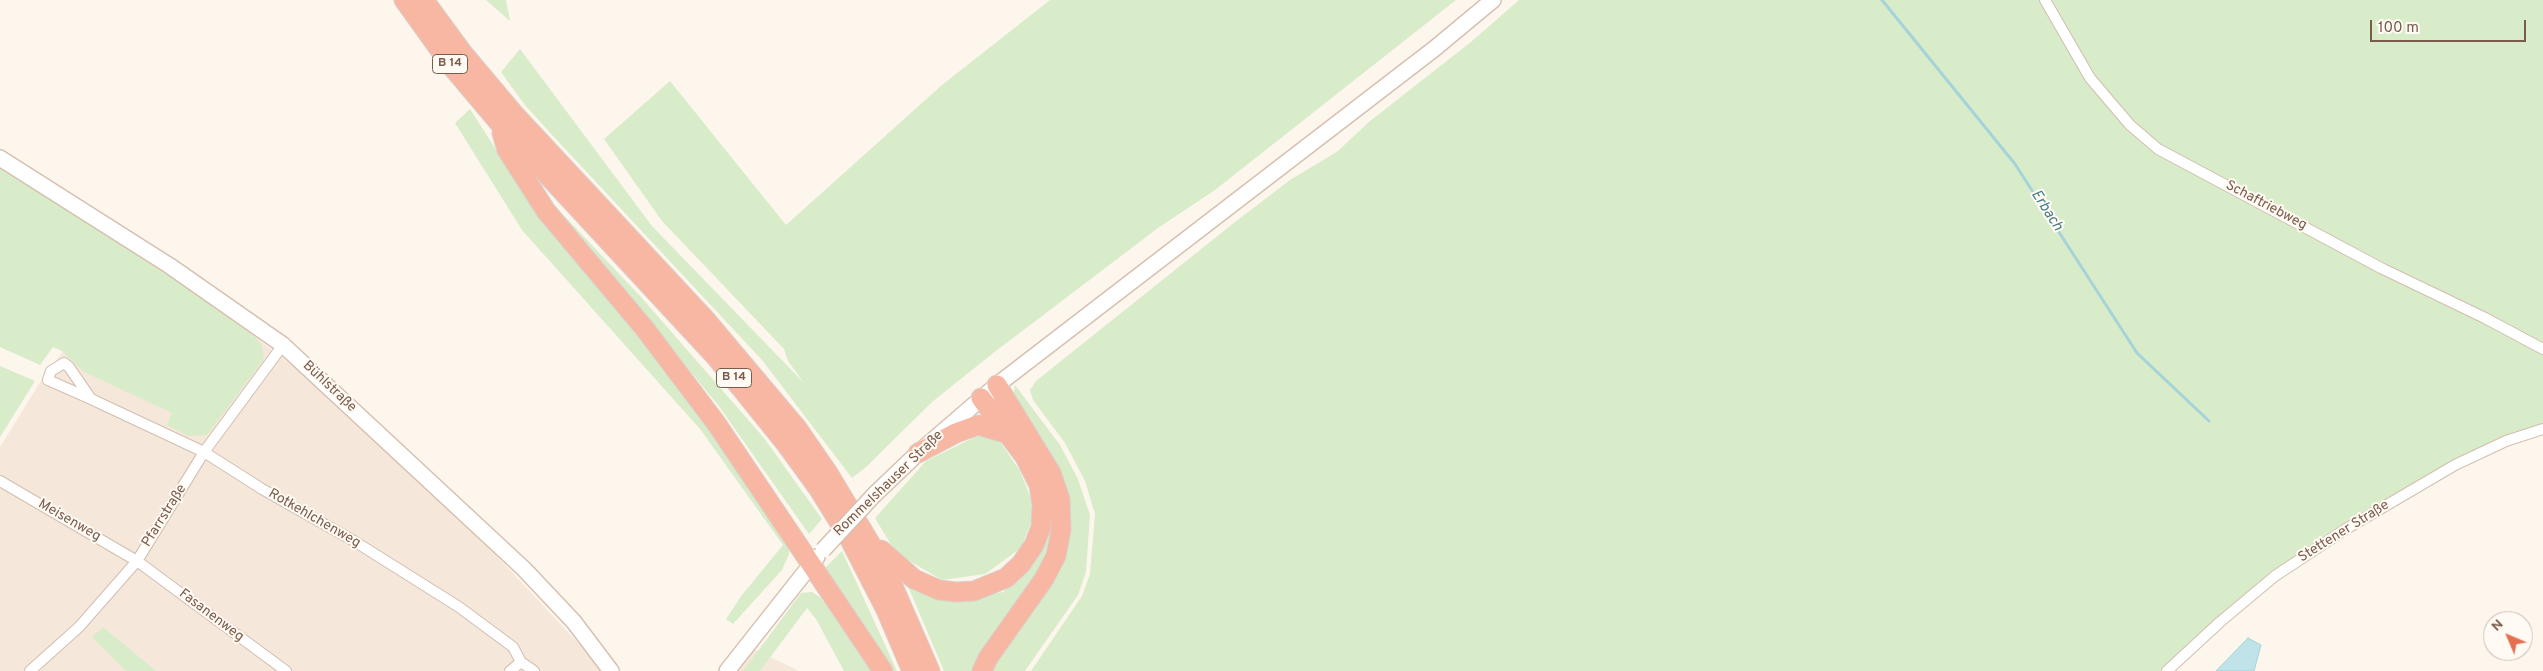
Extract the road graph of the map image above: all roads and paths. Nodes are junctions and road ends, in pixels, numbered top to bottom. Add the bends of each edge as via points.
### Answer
1 (404, 0) edge
2 (424, 0) edge
3 (1493, 0) edge
4 (2045, 0) edge
5 (501, 125) junction
6 (0, 158) edge
7 (283, 345) junction
8 (2543, 349) edge
9 (997, 386) junction
10 (982, 398) junction
11 (91, 400) junction
12 (2543, 429) edge
13 (1008, 434) junction
14 (204, 452) junction
15 (918, 453) junction
16 (0, 481) edge
17 (870, 541) junction
18 (137, 561) junction
19 (810, 565) junction
20 (744, 648) junction
21 (521, 662) junction
22 (30, 671) edge
23 (286, 671) edge
24 (510, 671) edge
25 (534, 671) edge
26 (611, 671) edge
27 (722, 671) edge
28 (727, 671) edge
29 (883, 671) edge
30 (912, 671) edge
31 (930, 671) edge
32 (982, 671) edge
33 (2167, 671) edge

1 - 5 highway, B 14 via 452,67
2 - 17 highway, B 14 via 462,52 533,136 706,320 767,390 818,458
3 - 9 main road, Rommelshauser Straße
4 - 8 street, Schaftriebweg via 2090,78 2130,125 2158,149 2381,268
5 - 19 highway via 507,150 546,212 680,374 748,468
5 - 30 highway, B 14 via 715,356 792,451 853,545
6 - 7 main road, Bühlstraße via 170,266
7 - 14 street, Pfarrstraße
7 - 26 main road, Bühlstraße via 524,569 574,622
9 - 10 main road, Rommelshauser Straße
9 - 32 highway via 1051,473 1060,500 1061,530 1056,556 1044,579
10 - 13 highway, B 14
10 - 15 main road, Rommelshauser Straße
11 - 11 street, Rotkehlchenweg via 64,363 45,378
11 - 14 street, Rotkehlchenweg
12 - 33 street, Stettener Straße via 2506,441 2455,465 2346,528 2276,576
13 - 15 highway via 978,425
13 - 17 highway, B 14 via 1025,457 1039,485 1042,505 1041,527 1034,545 1006,578 974,591 939,590 914,579
14 - 18 street, Pfarrstraße
14 - 21 street, Rotkehlchenweg via 459,607 513,647
15 - 19 main road, Rommelshauser Straße, bridge via 874,495
16 - 18 street, Meisenweg
17 - 31 highway, B 14 via 898,594
18 - 22 street, Pfarrstraße via 79,627
18 - 23 street, Fasanenweg
19 - 20 main road, Rommelshauser Straße
19 - 29 highway
20 - 27 main road
20 - 28 main road, Rommelshauser Straße
21 - 24 street
21 - 25 street, Rotkehlchenweg

